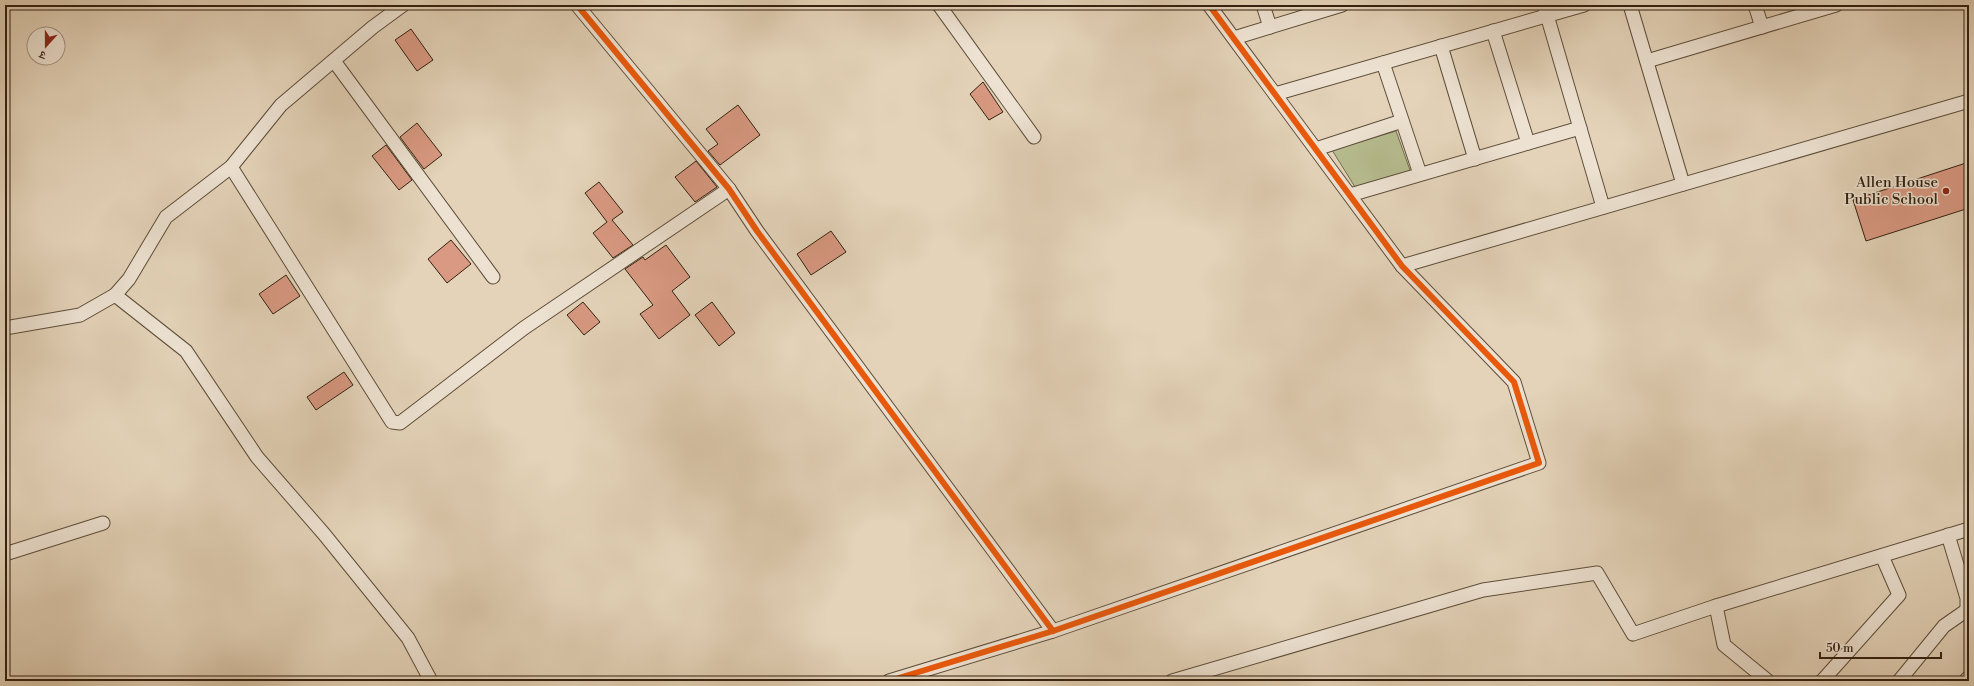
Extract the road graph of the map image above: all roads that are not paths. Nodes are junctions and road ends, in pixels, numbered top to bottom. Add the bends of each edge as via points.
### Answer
1 (402, 5) edge
2 (577, 5) edge
3 (939, 5) edge
4 (1209, 5) edge
5 (1263, 5) edge
6 (1342, 5) edge
7 (1584, 5) edge
8 (1630, 5) edge
9 (1755, 5) edge
10 (1836, 5) edge
11 (1318, 8) edge
12 (1546, 10) edge
13 (1270, 27) junction
14 (1762, 27) junction
15 (1493, 31) junction
16 (1234, 38) junction
17 (1441, 46) junction
18 (334, 61) junction
19 (1647, 61) junction
20 (1383, 63) junction
21 (1275, 94) junction
22 (1969, 101) edge
23 (1402, 121) junction
24 (1580, 128) junction
25 (1034, 137) dead end
26 (1528, 143) junction
27 (1316, 149) junction
28 (1475, 158) junction
29 (231, 167) junction
30 (1420, 174) junction
31 (1683, 184) junction
32 (729, 189) junction
33 (1350, 195) junction
34 (1603, 207) junction
35 (1402, 266) junction
36 (493, 277) dead end
37 (115, 295) junction
38 (5, 328) edge
39 (103, 523) dead end
40 (1969, 529) edge
41 (1948, 535) junction
42 (5, 554) edge
43 (1882, 556) junction
44 (1716, 606) junction
45 (1968, 611) edge
46 (1054, 631) junction
47 (1969, 677) edge
48 (1764, 680) edge
49 (431, 681) edge
50 (889, 681) edge
51 (1172, 681) edge
52 (1822, 681) edge
53 (1899, 681) edge
54 (1965, 681) edge

1 - 18 street
2 - 32 street
3 - 25 street
4 - 16 street
5 - 13 street
6 - 11 street
7 - 12 street
8 - 19 street
9 - 14 street
10 - 14 street
11 - 13 street
12 - 15 street
12 - 24 street
13 - 16 street
14 - 19 street
15 - 17 street
15 - 26 street
16 - 21 street
17 - 20 street
17 - 28 street
18 - 29 street via 281,105
18 - 36 street
19 - 31 street
20 - 21 street
20 - 23 street
21 - 27 street
22 - 31 street
23 - 27 street
23 - 30 street
24 - 26 street
24 - 34 street
26 - 28 street
27 - 33 street
28 - 30 street
29 - 32 street via 392,422 400,423 524,328
29 - 37 street via 166,217 129,279
30 - 33 street
31 - 34 street
32 - 46 street via 757,231
33 - 35 street
34 - 35 street
35 - 46 street via 1514,382 1539,463
37 - 38 street via 80,315
37 - 49 street via 186,351 257,457 324,534 408,638
39 - 42 street
40 - 41 street
41 - 43 street
41 - 45 street via 1968,598
43 - 44 street
43 - 52 street via 1899,595
44 - 48 street via 1724,645
44 - 51 street via 1633,634 1597,573 1483,590
45 - 53 street via 1944,626
46 - 50 street
47 - 54 street

